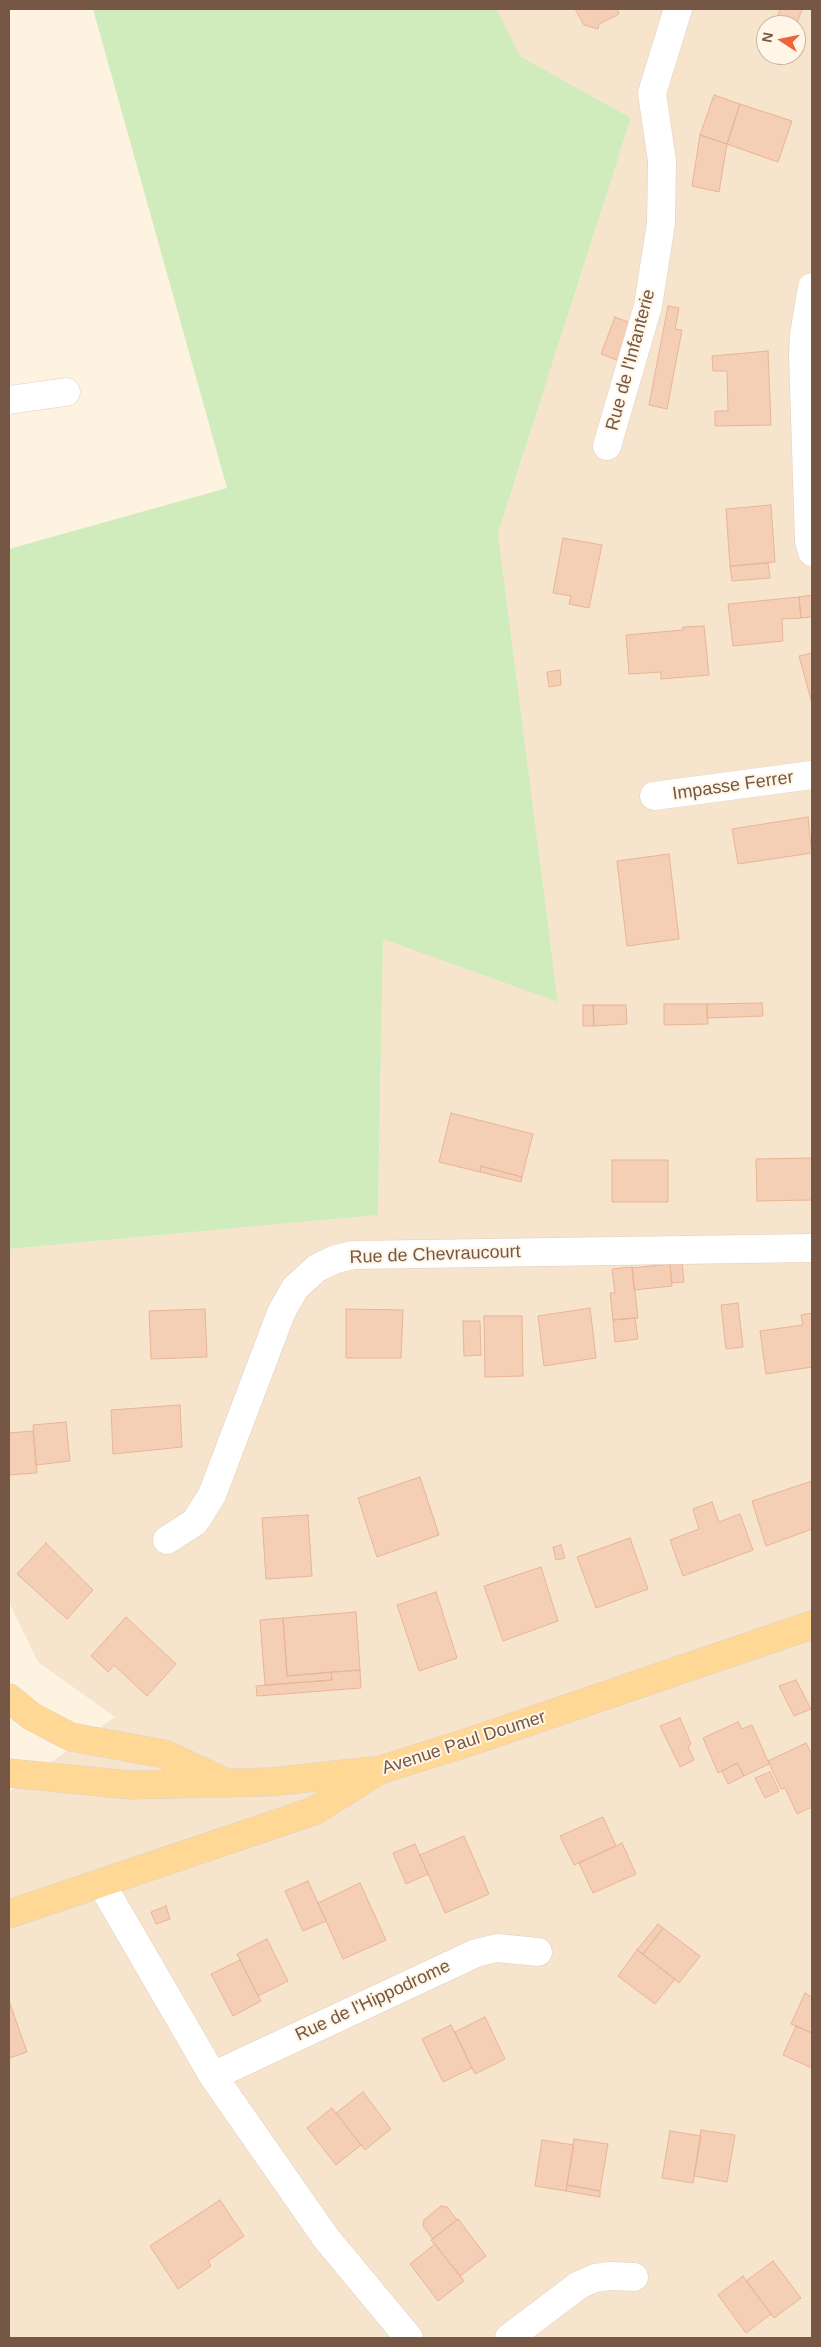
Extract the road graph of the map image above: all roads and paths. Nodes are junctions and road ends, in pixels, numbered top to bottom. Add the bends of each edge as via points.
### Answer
1 (678, 9) edge
2 (812, 287) edge
3 (66, 392) dead end
4 (9, 400) edge
5 (607, 446) dead end
6 (812, 552) edge
7 (812, 775) edge
8 (654, 796) dead end
9 (812, 1248) edge
10 (166, 1540) dead end
11 (812, 1625) edge
12 (9, 1698) edge
13 (380, 1770) junction
14 (9, 1773) edge
15 (228, 1784) junction
16 (101, 1883) junction
17 (9, 1914) edge
18 (538, 1952) dead end
19 (213, 2076) junction
20 (634, 2277) dead end
21 (409, 2338) edge
22 (509, 2338) edge

1 - 5 street, Rue de l'Infanterie via 652,93 662,162 661,222 650,296
2 - 6 street via 803,356
3 - 4 street
7 - 8 street, Impasse Ferrer
9 - 10 street, Rue de Chevraucourt via 353,1255 336,1259 317,1268 295,1288 281,1312 212,1495 195,1522
11 - 13 main road, Avenue Paul Doumer via 472,1742
12 - 15 main road via 31,1716 71,1737 164,1754
13 - 15 main road
13 - 16 main road, Avenue Paul Doumer via 314,1811
14 - 15 main road via 130,1785
16 - 17 main road, Avenue Paul Doumer
16 - 19 street
18 - 19 street, Rue de l'Hippodrome via 498,1948 476,1953
19 - 21 street via 326,2238
20 - 22 street via 595,2278 579,2285

